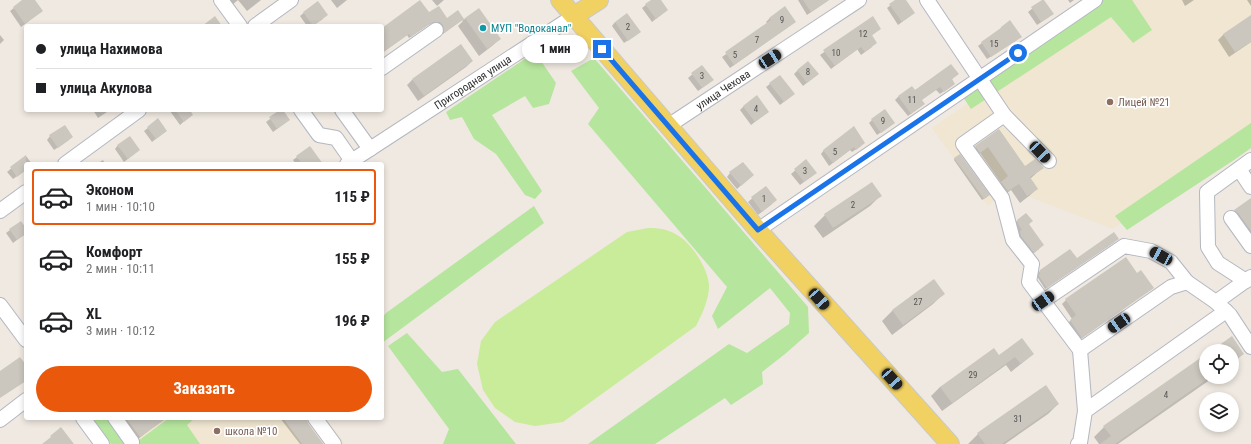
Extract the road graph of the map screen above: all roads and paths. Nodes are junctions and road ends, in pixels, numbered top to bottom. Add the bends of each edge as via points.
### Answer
1 (221, 0) edge
2 (291, 0) edge
3 (560, 0) edge
4 (598, 0) edge
5 (859, 0) edge
6 (927, 0) edge
7 (1095, 0) edge
8 (574, 16) junction
9 (239, 24) edge
10 (258, 24) edge
11 (436, 30) dead end
12 (384, 67) edge
13 (980, 79) junction
14 (136, 112) edge
15 (303, 112) edge
16 (343, 112) edge
17 (1004, 115) junction
18 (668, 126) junction
19 (370, 149) junction
20 (1251, 160) edge
21 (1049, 161) dead end
22 (68, 162) edge
23 (349, 162) edge
24 (1239, 169) junction
25 (1251, 187) edge
26 (24, 193) edge
27 (0, 211) edge
28 (1231, 218) dead end
29 (758, 230) junction
30 (1251, 246) edge
31 (1248, 279) edge
32 (1187, 282) junction
33 (1043, 301) junction
34 (1221, 307) junction
35 (1, 308) edge
36 (24, 337) edge
37 (1251, 347) edge
38 (1080, 350) junction
39 (24, 402) edge
40 (1085, 411) junction
41 (0, 420) edge
42 (84, 420) edge
43 (116, 420) edge
44 (316, 420) edge
45 (132, 442) dead end
46 (102, 444) edge
47 (334, 444) edge
48 (950, 444) edge
49 (1078, 444) edge

1 - 9 street
2 - 10 street
3 - 8 main road
4 - 8 main road, Пригородная улица
5 - 18 street, улица Чехова
6 - 13 street
7 - 13 street
8 - 18 main road
8 - 19 street, Пригородная улица
11 - 12 street
13 - 17 street
13 - 29 street
14 - 22 street
15 - 23 street via 320,135 336,138
16 - 19 street
17 - 21 street
17 - 33 street via 963,144 1002,198 1013,240 1032,264 1029,282
18 - 29 main road
19 - 23 street, Пригородная улица
20 - 24 street
24 - 25 street
24 - 31 street via 1207,192 1208,246 1218,263
26 - 27 street
28 - 30 street
29 - 48 main road
31 - 34 street
32 - 33 street via 1171,262 1151,251 1124,246
32 - 34 street
32 - 38 street via 1171,287
33 - 38 street
34 - 37 street via 1230,315
34 - 40 street
35 - 36 street
38 - 40 street
39 - 41 street
40 - 49 street
42 - 46 street
43 - 45 street
44 - 47 street

